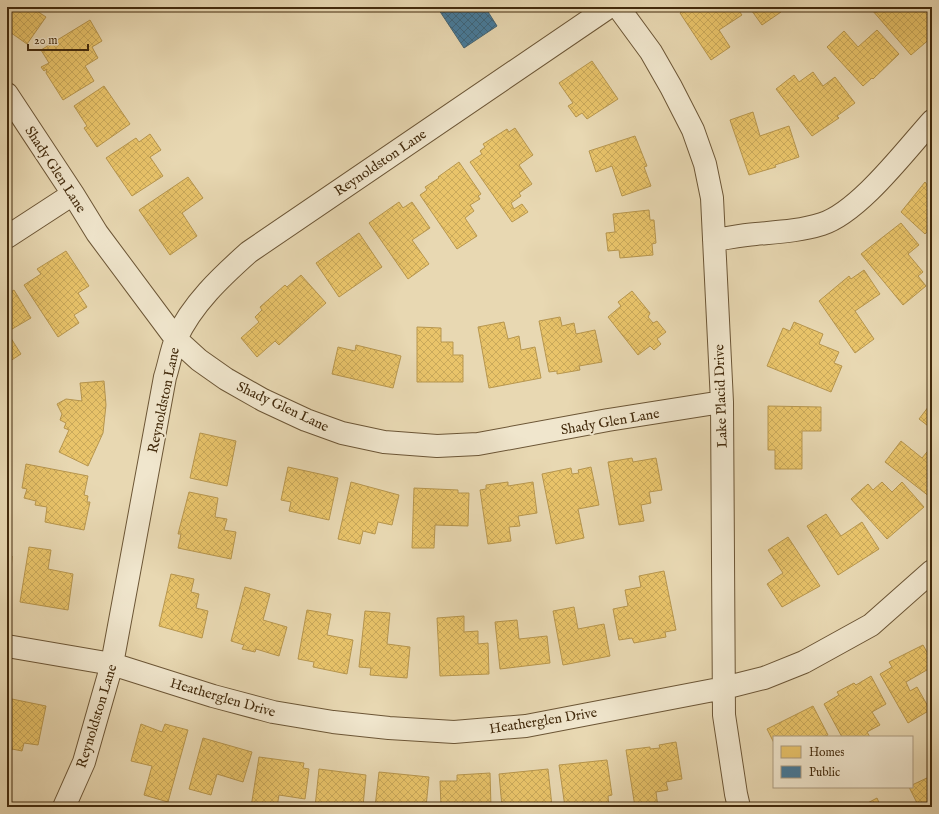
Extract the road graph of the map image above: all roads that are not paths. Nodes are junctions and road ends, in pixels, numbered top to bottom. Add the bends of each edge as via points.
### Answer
1 (609, 7) edge
2 (618, 7) edge
3 (7, 94) edge
4 (932, 122) edge
5 (73, 194) junction
6 (7, 237) edge
7 (714, 240) junction
8 (176, 339) junction
9 (722, 402) junction
10 (932, 571) edge
11 (7, 646) edge
12 (112, 664) junction
13 (724, 688) junction
14 (64, 807) edge
15 (739, 807) edge

1 - 8 street, Reynoldston Lane via 249,252 222,276 197,305
2 - 7 street, Lake Placid Drive via 651,52 672,87 692,130 705,164 712,198
3 - 5 street, Shady Glen Lane
4 - 7 street via 848,210 823,224 791,232
5 - 6 street
5 - 8 street, Shady Glen Lane via 97,233
7 - 9 street, Lake Placid Drive
8 - 9 street, Shady Glen Lane via 204,364 263,400 306,420 384,442 437,446 478,444
8 - 12 street, Reynoldston Lane via 165,377
9 - 13 street, Lake Placid Drive
10 - 13 street, Heatherglen Drive via 871,625 804,662 764,678
11 - 12 street, Heatherglen Drive
12 - 13 street, Heatherglen Drive via 273,712 332,722 454,732 526,726
12 - 14 street, Reynoldston Lane via 84,762
13 - 15 street, Lake Placid Drive via 724,715

